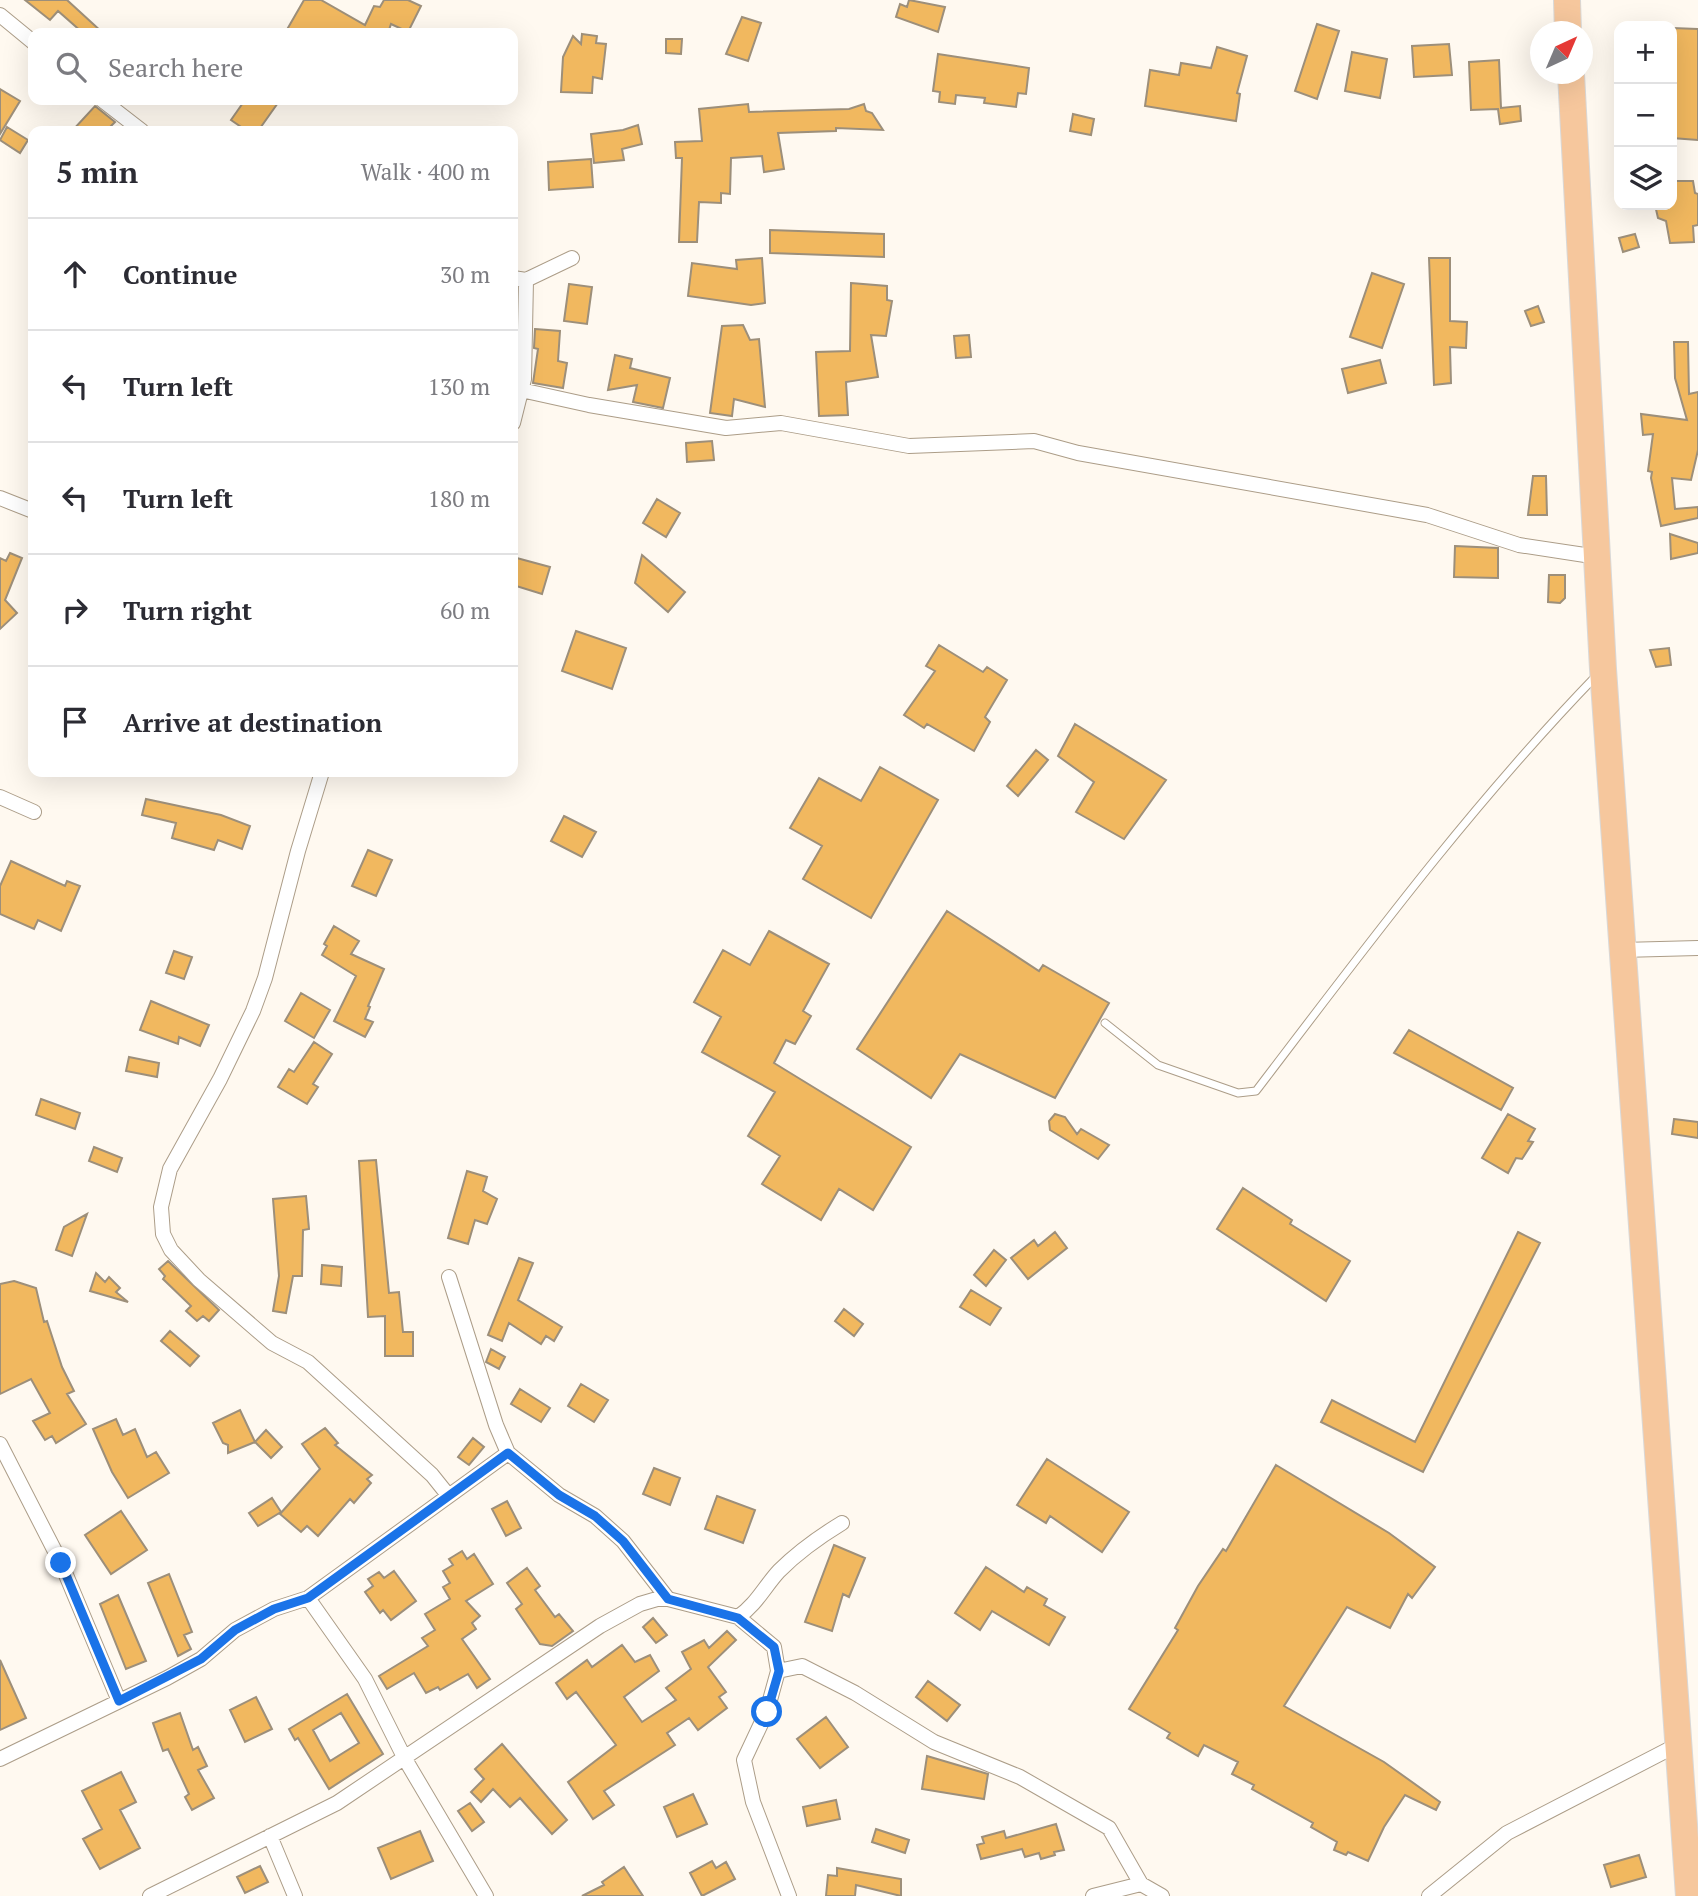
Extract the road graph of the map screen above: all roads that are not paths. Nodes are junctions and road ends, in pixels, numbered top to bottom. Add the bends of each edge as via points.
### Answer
1 (1567, 0) edge
2 (0, 15) edge
3 (1568, 21) edge
4 (28, 38) edge
5 (1572, 84) edge
6 (108, 105) edge
7 (136, 126) edge
8 (572, 258) dead end
9 (519, 279) edge
10 (522, 390) junction
11 (518, 405) edge
12 (0, 498) edge
13 (28, 509) edge
14 (1598, 557) junction
15 (1602, 669) junction
16 (320, 777) edge
17 (0, 797) edge
18 (34, 812) dead end
19 (1698, 948) edge
20 (1622, 950) junction
21 (1105, 1023) dead end
22 (449, 1277) dead end
23 (0, 1444) edge
24 (508, 1453) junction
25 (448, 1495) junction
26 (842, 1523) dead end
27 (308, 1598) junction
28 (668, 1599) junction
29 (738, 1618) junction
30 (779, 1671) junction
31 (119, 1701) junction
32 (1679, 1744) junction
33 (0, 1759) edge
34 (405, 1759) junction
35 (270, 1836) junction
36 (1141, 1884) junction
37 (149, 1896) edge
38 (295, 1896) edge
39 (486, 1896) edge
40 (789, 1896) edge
41 (1093, 1896) edge
42 (1162, 1896) edge
43 (1429, 1896) edge
44 (1689, 1896) edge

1 - 3 highway
2 - 4 street
5 - 14 highway
6 - 7 street
8 - 9 street
9 - 10 street
10 - 11 street
10 - 14 street via 726,428 781,424 908,446 1034,441 1078,453 1427,515 1519,545
12 - 13 street
14 - 15 highway
15 - 20 highway
15 - 21 lane via 1542,732 1409,890 1256,1091 1238,1093 1158,1065
16 - 25 street via 253,1010 170,1169 161,1207 163,1234 171,1250 199,1280 272,1343 308,1362
17 - 18 street
19 - 20 street
20 - 32 highway
22 - 24 street
23 - 31 street via 61,1563
24 - 25 street
24 - 28 street via 623,1541
25 - 27 street
26 - 29 street via 778,1572
27 - 31 street via 274,1609 235,1630 201,1659
27 - 34 street via 365,1679
28 - 29 street
28 - 34 street via 640,1604 600,1626
29 - 30 street via 774,1647
30 - 36 street via 802,1666 934,1742 1020,1777 1108,1828
30 - 40 street via 767,1712 744,1760 753,1802
31 - 33 street
32 - 43 street via 1507,1833
32 - 44 highway
34 - 35 street via 337,1804
34 - 39 street
35 - 37 street
35 - 38 street
36 - 41 street
36 - 42 street

